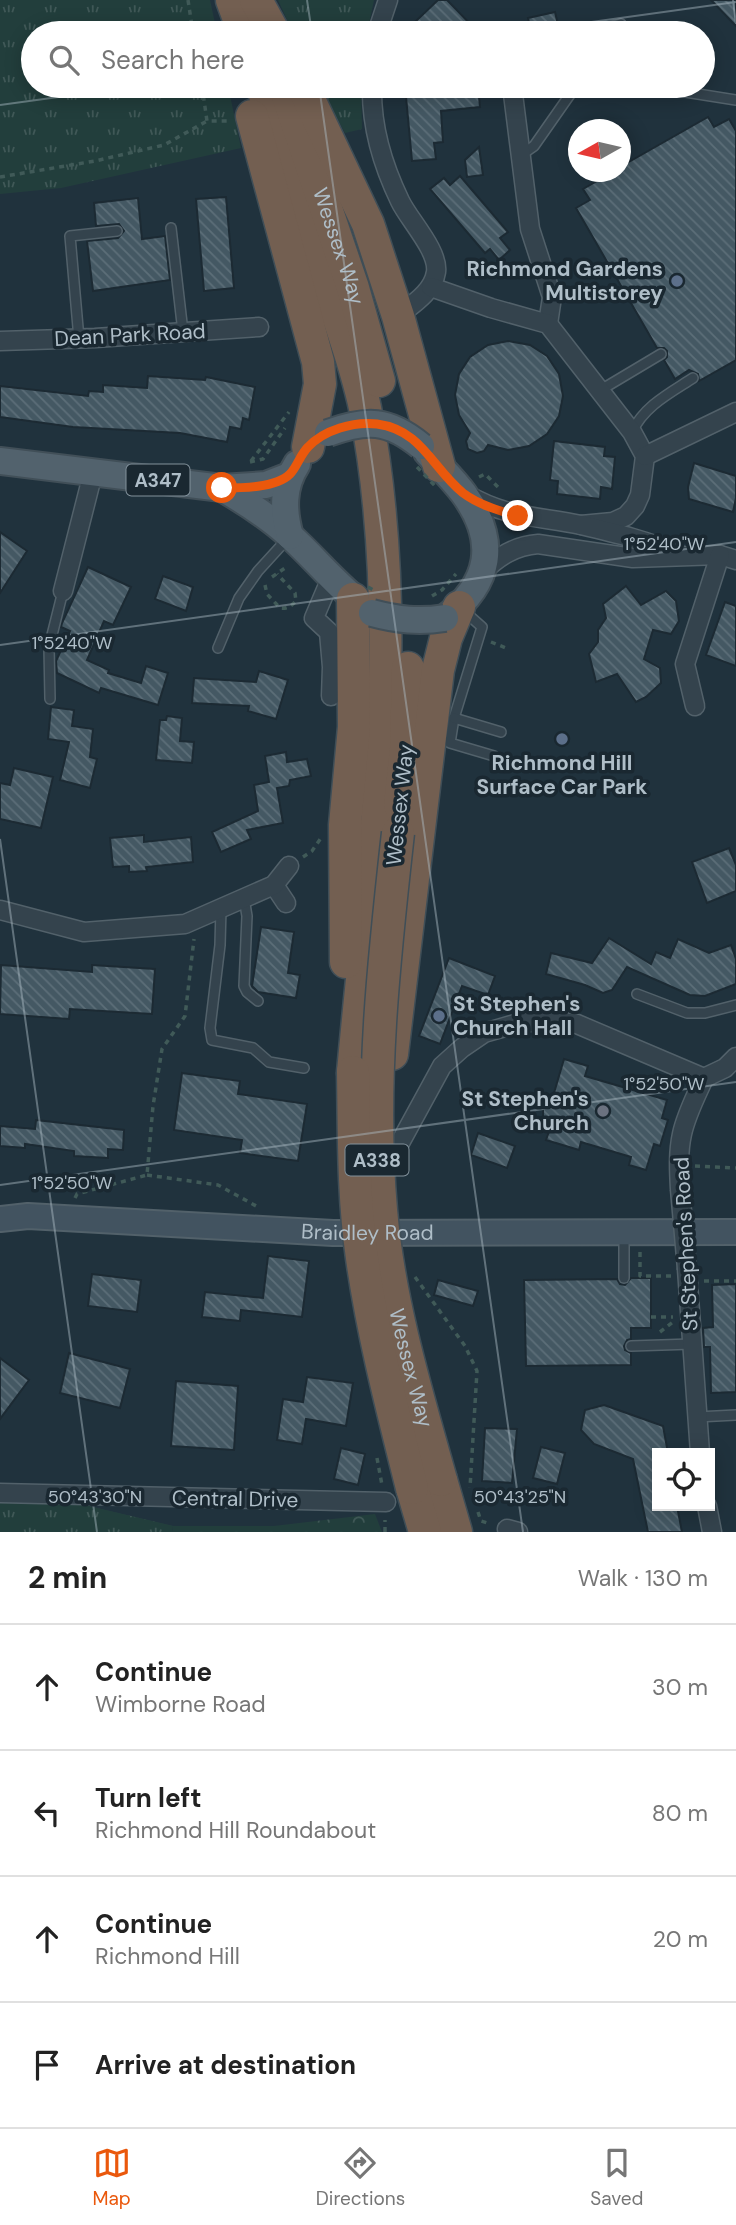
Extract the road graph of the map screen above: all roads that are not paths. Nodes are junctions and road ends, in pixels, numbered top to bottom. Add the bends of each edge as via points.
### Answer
1 (226, 0) edge
2 (232, 0) edge
3 (255, 0) edge
4 (388, 0) edge
5 (230, 21) edge
6 (240, 21) edge
7 (263, 21) edge
8 (267, 21) edge
9 (381, 21) edge
10 (715, 97) edge
11 (247, 98) edge
12 (266, 98) edge
13 (289, 98) edge
14 (308, 98) edge
15 (372, 98) edge
16 (514, 98) edge
17 (568, 98) edge
18 (736, 100) edge
19 (521, 155) junction
20 (171, 228) dead end
21 (117, 232) dead end
22 (431, 287) junction
23 (398, 316) junction
24 (548, 324) junction
25 (259, 327) dead end
26 (183, 332) junction
27 (79, 339) junction
28 (0, 341) edge
29 (661, 354) dead end
30 (693, 378) dead end
31 (599, 391) junction
32 (736, 412) edge
33 (632, 432) junction
34 (318, 440) junction
35 (430, 456) junction
36 (645, 456) junction
37 (0, 461) edge
38 (93, 473) junction
39 (289, 476) junction
40 (222, 488) junction
41 (463, 493) junction
42 (582, 525) junction
43 (290, 536) junction
44 (686, 557) junction
45 (728, 558) edge
46 (469, 573) junction
47 (63, 591) joint
48 (360, 591) junction
49 (444, 607) junction
50 (218, 648) dead end
51 (331, 696) dead end
52 (50, 699) dead end
53 (695, 706) dead end
54 (454, 718) junction
55 (501, 732) dead end
56 (494, 756) dead end
57 (397, 835) junction
58 (289, 866) dead end
59 (274, 885) junction
60 (244, 898) junction
61 (286, 903) dead end
62 (221, 908) junction
63 (0, 910) edge
64 (637, 994) dead end
65 (258, 1001) dead end
66 (736, 1005) edge
67 (736, 1057) edge
68 (303, 1068) dead end
69 (353, 1072) junction
70 (704, 1078) junction
71 (0, 1219) edge
72 (736, 1232) edge
73 (373, 1234) junction
74 (624, 1234) junction
75 (624, 1278) dead end
76 (692, 1344) junction
77 (631, 1346) dead end
78 (736, 1415) edge
79 (697, 1417) junction
80 (700, 1448) edge
81 (413, 1490) junction
82 (0, 1493) edge
83 (708, 1511) edge
84 (467, 1521) edge
85 (425, 1532) edge
86 (712, 1532) edge

1 - 5 highway
2 - 6 highway
3 - 7 highway
3 - 8 highway
4 - 9 street
10 - 18 lane
11 - 34 highway via 318,362
12 - 57 highway, Wessex Way / A338 via 346,342 373,454 383,530 386,702
13 - 57 highway, Wessex Way / A338 via 368,338 399,482 408,655 406,749
14 - 23 highway via 368,224
15 - 22 street via 371,116 381,154 400,202 430,249 437,269
16 - 19 street
17 - 19 lane via 534,146
19 - 24 street via 530,229 552,298
20 - 26 lane
21 - 27 lane via 70,236
22 - 23 street
22 - 24 street
23 - 35 highway
24 - 31 street
25 - 26 street, Dean Park Road
26 - 27 street, Dean Park Road
27 - 28 street, Dean Park Road
29 - 31 lane
30 - 33 lane via 649,408
31 - 33 street
32 - 36 street
33 - 36 street
34 - 35 main road, bridge via 354,424 377,424 402,431
34 - 39 main road
35 - 41 main road
36 - 42 street via 640,495 626,516
37 - 38 main road, A347
38 - 40 main road, A347
38 - 47 street
39 - 40 main road, A347 via 266,485
39 - 43 main road via 284,503
40 - 43 main road, A347 via 257,508
41 - 42 street via 508,513
41 - 46 main road via 480,520 486,549
42 - 44 street via 651,542
43 - 48 main road
43 - 50 lane via 239,598
44 - 45 street
44 - 46 street via 633,558 524,545
45 - 53 street via 685,664
46 - 49 main road
47 - 52 lane via 49,647
48 - 49 main road, bridge via 393,619 419,621
48 - 51 street via 314,618 328,632
48 - 69 highway via 345,825 345,956
49 - 54 lane via 482,627
49 - 57 highway via 446,638
54 - 55 lane
54 - 56 lane via 450,743
57 - 69 highway, Wessex Way / A338
57 - 81 highway, Wessex Way / A338, bridge via 381,998 376,1149 396,1309 416,1395
58 - 59 street
59 - 60 street
59 - 61 street
60 - 62 street
60 - 65 lane via 244,986
62 - 63 street via 185,924 84,932
62 - 68 lane via 212,1040 253,1048 269,1062
64 - 66 lane via 687,1013
67 - 70 street
69 - 81 highway, Wessex Way / A338, bridge via 362,1258
70 - 73 street via 577,1024 547,1020 484,1033 442,1066 408,1127 377,1184
70 - 76 street, St Stephen's Road, bridge via 681,1134 678,1166
71 - 73 street, Braidley Road via 28,1216
72 - 74 street, Braidley Road
73 - 74 street, Braidley Road
74 - 75 lane
76 - 77 lane
76 - 79 street, St Stephen's Road
78 - 79 lane
79 - 80 street, St Stephen's Road
81 - 82 street, Central Drive
81 - 84 highway, Wessex Way / A338
81 - 85 highway, Wessex Way / A338
83 - 86 street

